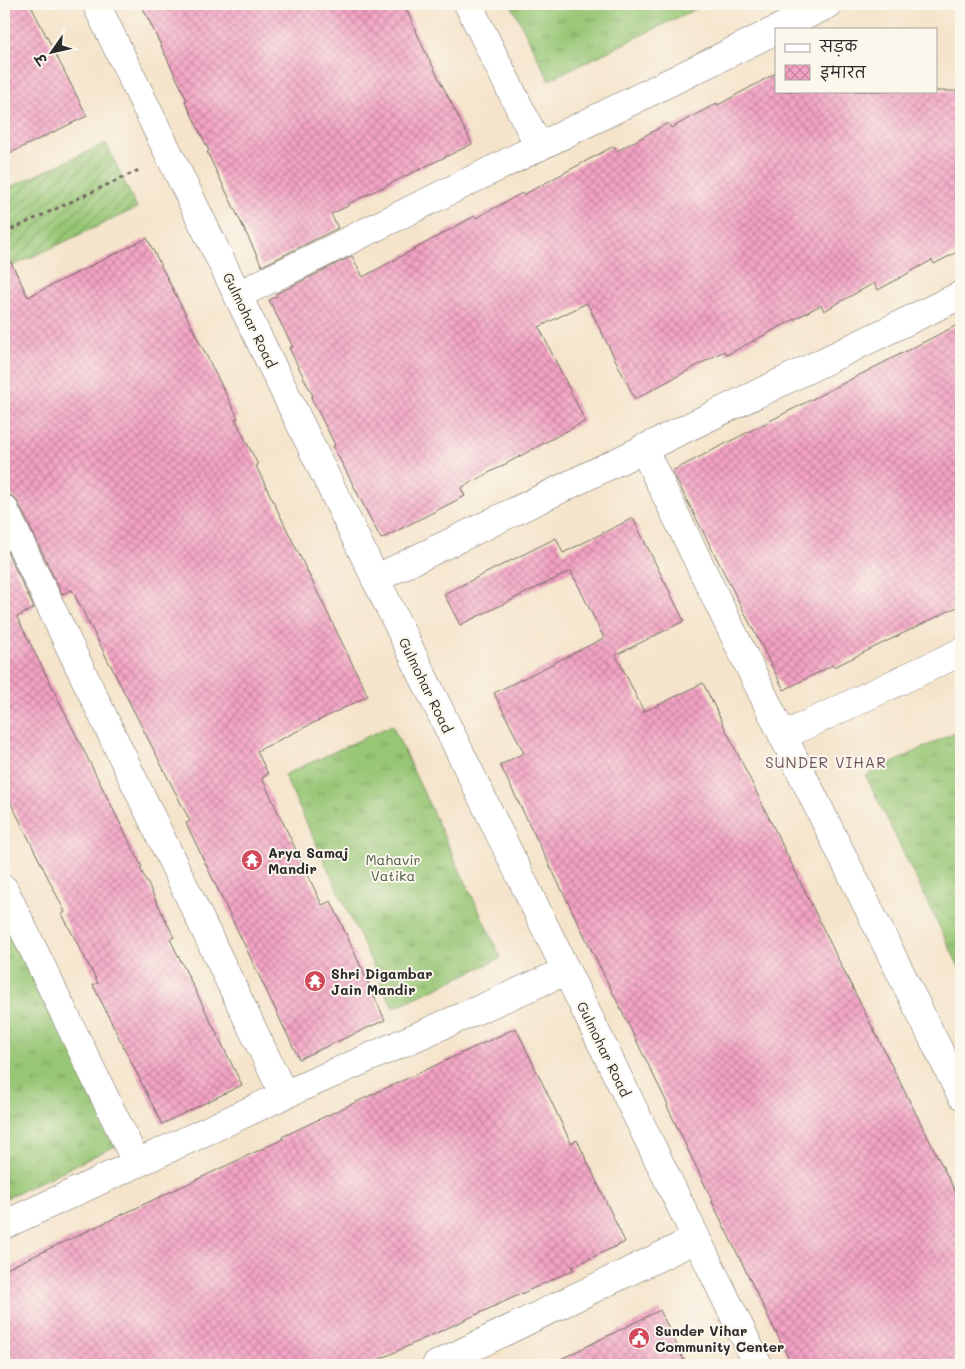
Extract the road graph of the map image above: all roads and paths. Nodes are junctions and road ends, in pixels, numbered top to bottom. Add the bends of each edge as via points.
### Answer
1 (96, 4) edge
2 (468, 4) edge
3 (829, 4) edge
4 (779, 28) edge
5 (775, 30) edge
6 (539, 147) junction
7 (170, 156) junction
8 (4, 233) edge
9 (238, 295) junction
10 (961, 295) edge
11 (643, 448) junction
12 (4, 509) edge
13 (375, 579) junction
14 (961, 652) edge
15 (782, 736) junction
16 (4, 889) edge
17 (566, 971) junction
18 (284, 1095) junction
19 (961, 1095) edge
20 (137, 1164) junction
21 (4, 1224) edge
22 (696, 1239) junction
23 (436, 1365) edge
24 (758, 1365) edge

1 - 7 street, Gulmohar Road
2 - 6 street
3 - 4 street
5 - 6 street
6 - 9 street
7 - 8 path
7 - 9 street, Gulmohar Road
9 - 13 street, Gulmohar Road
10 - 11 street
11 - 13 street
11 - 15 street
12 - 18 street
13 - 17 street, Gulmohar Road
14 - 15 street
15 - 19 street
16 - 20 street
17 - 18 street
17 - 22 street, Gulmohar Road
18 - 20 street
20 - 21 street
22 - 23 street
22 - 24 street, Gulmohar Road

